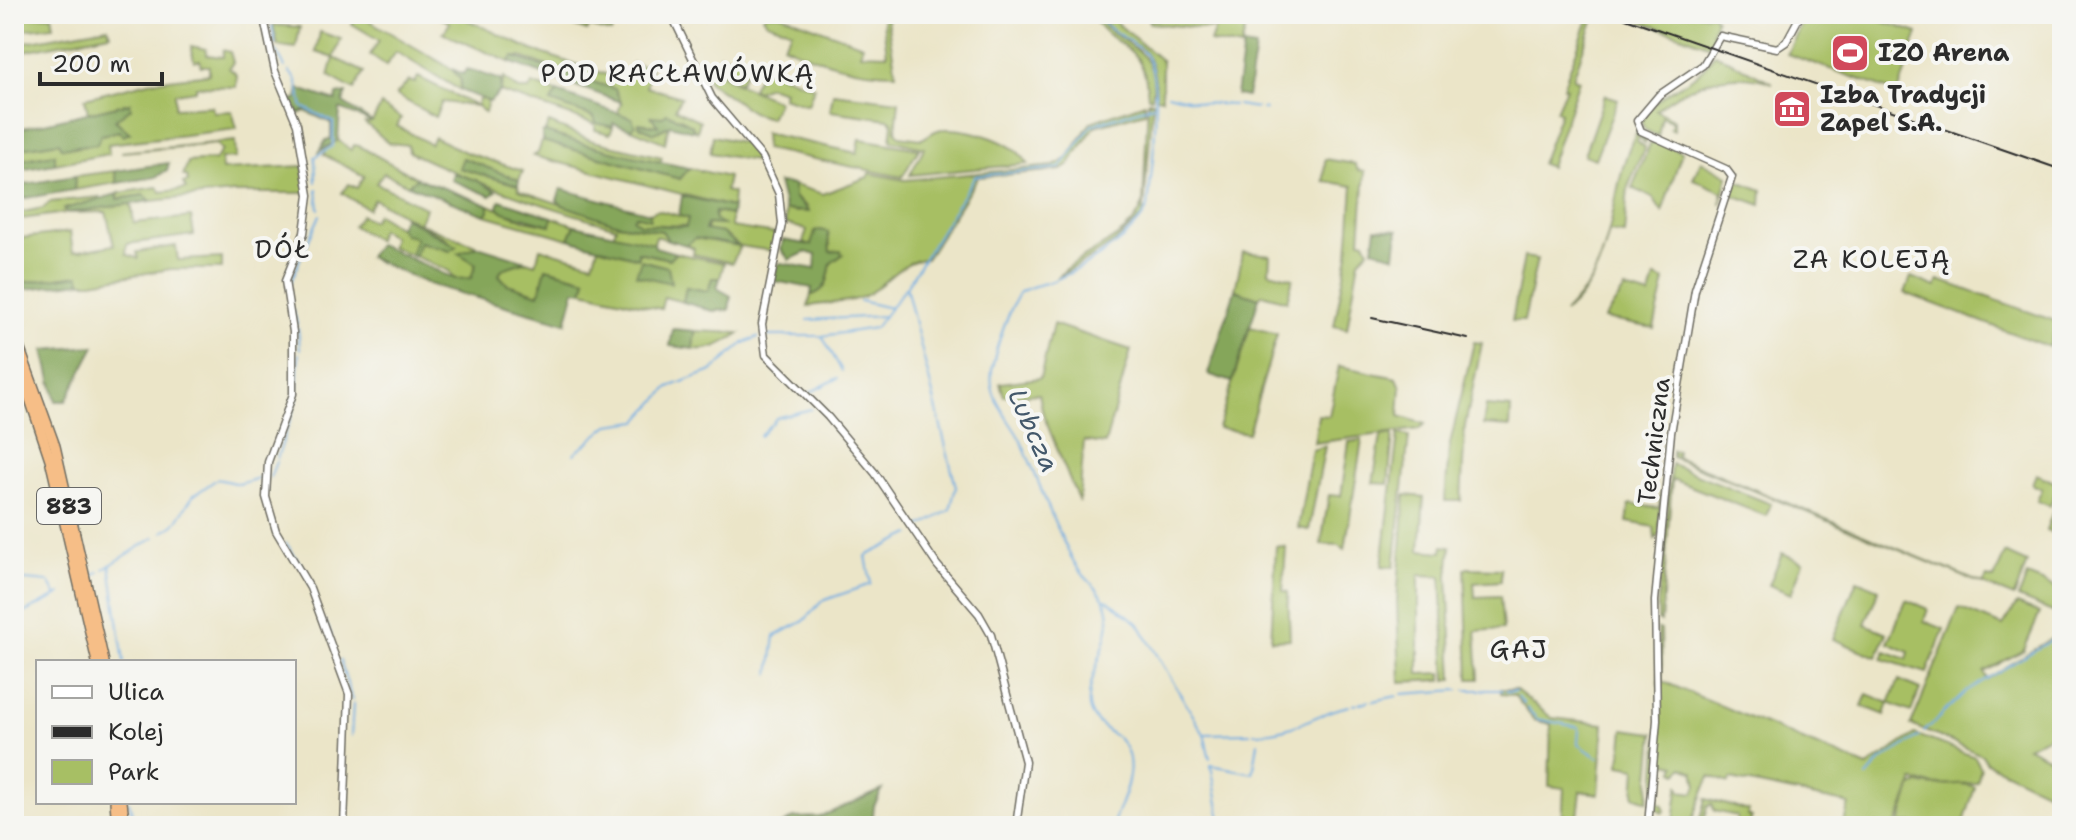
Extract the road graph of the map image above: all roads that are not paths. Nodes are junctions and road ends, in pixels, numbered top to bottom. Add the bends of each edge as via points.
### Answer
1 (263, 14) edge
2 (671, 14) edge
3 (1801, 14) edge
4 (14, 333) edge
5 (19, 352) edge
6 (97, 660) edge
7 (104, 660) edge
8 (115, 804) edge
9 (122, 804) edge
10 (117, 826) edge
11 (125, 826) edge
12 (344, 826) edge
13 (1016, 826) edge
14 (1648, 826) edge

1 - 12 street via 276,73 300,138 309,195 304,233 285,281 293,332 293,394 268,462 266,497 276,531 310,588 349,694
2 - 13 street via 718,107 762,157 781,203 782,224 762,324 770,361 841,431 989,629 1025,762
3 - 14 street, Techniczna via 1781,47 1723,34 1708,59 1659,95 1637,126 1732,174 1695,290 1669,448 1655,601 1657,728
4 - 5 highway, 883
5 - 6 highway, 883
5 - 7 highway, 883 via 55,446
8 - 10 highway
9 - 11 highway

